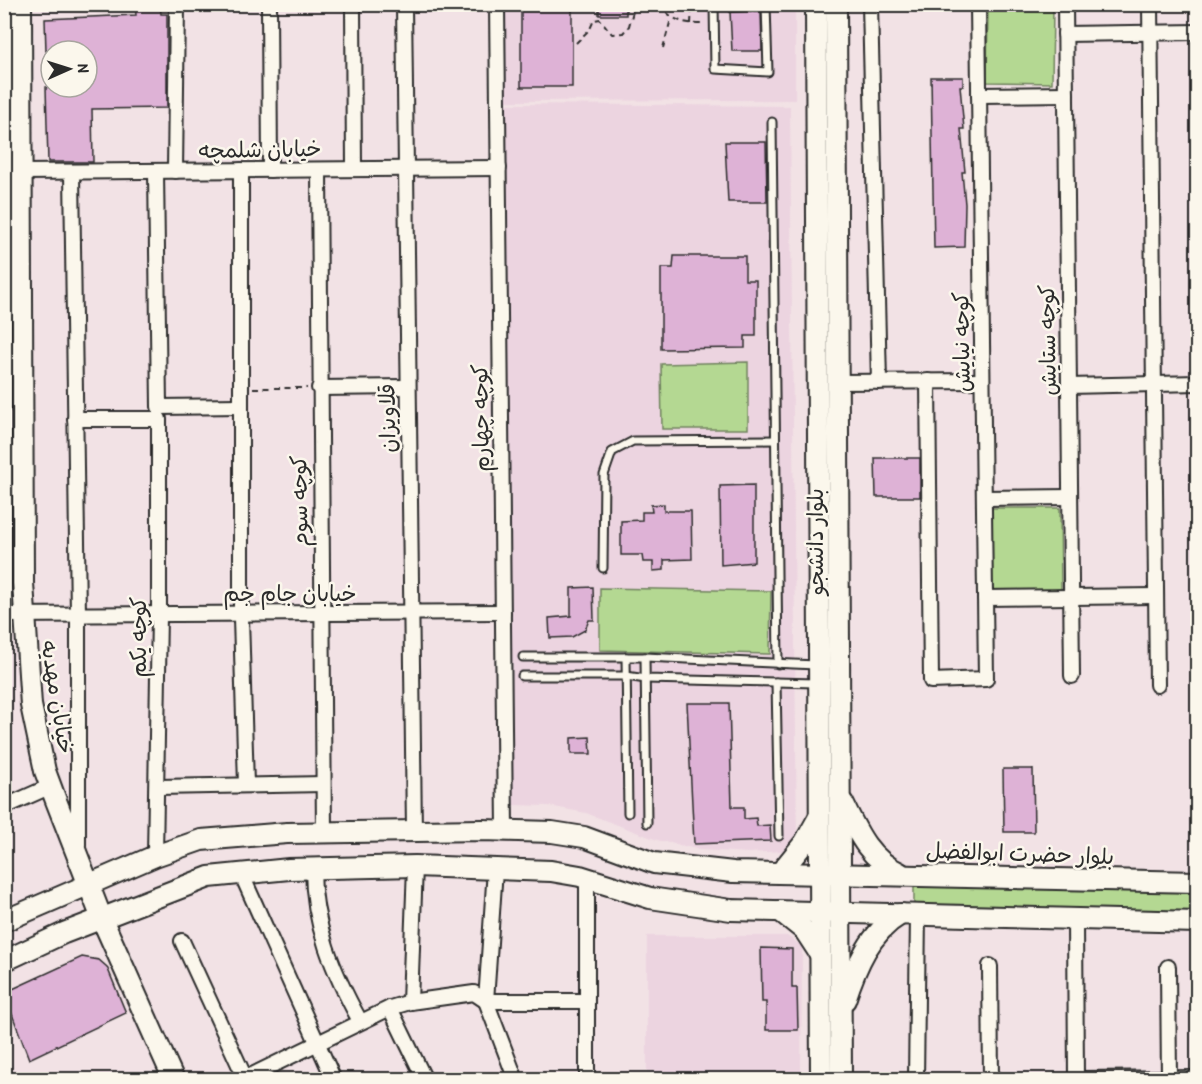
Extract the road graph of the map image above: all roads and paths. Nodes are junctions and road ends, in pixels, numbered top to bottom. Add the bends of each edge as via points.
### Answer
1 (177, 4) edge
2 (269, 4) edge
3 (353, 4) edge
4 (404, 4) edge
5 (497, 4) edge
6 (635, 4) edge
7 (660, 4) edge
8 (692, 4) edge
9 (714, 4) edge
10 (766, 4) edge
11 (816, 4) edge
12 (836, 4) edge
13 (870, 4) edge
14 (978, 4) edge
15 (1065, 4) edge
16 (1150, 4) edge
17 (21, 5) edge
18 (4, 7) edge
19 (671, 19) junction
20 (691, 24) junction
21 (714, 24) junction
22 (1197, 32) edge
23 (1150, 33) junction
24 (1065, 34) junction
25 (576, 43) dead end
26 (663, 48) dead end
27 (1066, 94) junction
28 (979, 95) junction
29 (772, 122) dead end
30 (16, 166) edge
31 (499, 168) junction
32 (354, 169) junction
33 (405, 169) junction
34 (241, 170) junction
35 (270, 170) junction
36 (319, 170) junction
37 (156, 171) junction
38 (175, 171) junction
39 (72, 172) junction
40 (928, 381) junction
41 (982, 381) junction
42 (838, 382) junction
43 (879, 382) junction
44 (1197, 383) edge
45 (1154, 384) junction
46 (1069, 386) junction
47 (407, 387) junction
48 (241, 388) junction
49 (319, 388) junction
50 (241, 406) junction
51 (159, 413) junction
52 (75, 419) junction
53 (775, 440) junction
54 (1070, 497) junction
55 (984, 498) junction
56 (603, 568) dead end
57 (1156, 596) junction
58 (1071, 597) junction
59 (985, 598) junction
60 (503, 612) junction
61 (321, 613) junction
62 (410, 613) junction
63 (14, 615) edge
64 (78, 615) junction
65 (159, 615) junction
66 (242, 616) junction
67 (523, 657) dead end
68 (626, 657) junction
69 (645, 657) junction
70 (778, 664) junction
71 (819, 674) junction
72 (522, 676) dead end
73 (626, 676) junction
74 (1072, 676) dead end
75 (646, 679) junction
76 (776, 682) junction
77 (1157, 685) dead end
78 (323, 784) junction
79 (246, 785) junction
80 (51, 786) junction
81 (158, 787) junction
82 (840, 796) junction
83 (4, 807) edge
84 (628, 813) dead end
85 (819, 814) junction
86 (647, 823) dead end
87 (414, 831) junction
88 (505, 831) junction
89 (324, 833) junction
90 (779, 836) dead end
91 (78, 853) junction
92 (156, 856) junction
93 (415, 866) junction
94 (495, 868) junction
95 (313, 869) junction
96 (241, 873) junction
97 (780, 873) junction
98 (820, 873) junction
99 (840, 874) junction
100 (902, 874) junction
101 (586, 880) junction
102 (1197, 882) edge
103 (89, 884) junction
104 (780, 911) junction
105 (820, 912) junction
106 (841, 912) junction
107 (910, 914) junction
108 (102, 919) junction
109 (1075, 919) junction
110 (4, 921) edge
111 (1197, 922) edge
112 (182, 941) dead end
113 (820, 954) junction
114 (4, 961) edge
115 (990, 966) dead end
116 (1168, 967) dead end
117 (486, 1001) junction
118 (586, 1001) junction
119 (410, 1002) junction
120 (390, 1008) junction
121 (841, 1014) junction
122 (360, 1021) junction
123 (316, 1043) junction
124 (1197, 1078) edge
125 (245, 1079) edge
126 (1076, 1079) edge
127 (1169, 1079) edge
128 (174, 1080) edge
129 (334, 1080) edge
130 (425, 1080) edge
131 (516, 1080) edge
132 (587, 1080) edge
133 (821, 1080) edge
134 (841, 1080) edge
135 (916, 1080) edge
136 (990, 1080) edge

1 - 38 street
2 - 35 street
3 - 32 street
4 - 33 street, قلاویزان
5 - 31 street, کوچه چهارم
6 - 25 path via 623,33 612,34 600,19 594,20
7 - 19 path
8 - 20 path
9 - 21 lane
10 - 21 lane via 768,72 715,69
11 - 71 main road, بلوار دانشجو
12 - 42 main road, بلوار دانشجو
13 - 43 street
14 - 28 street, كوچه نيايش
15 - 24 street, کوچه ستایش
16 - 23 street
17 - 18 street
17 - 30 main road, خیابان مهدیه
19 - 20 path
19 - 26 path
20 - 21 path
22 - 23 street
23 - 24 street
23 - 45 street
24 - 27 street, کوچه ستایش
27 - 28 street
27 - 46 street, کوچه ستایش
28 - 41 street, كوچه نيايش
29 - 53 lane
30 - 39 street, خیابان شلمچه
30 - 63 main road, خیابان مهدیه
31 - 33 street, خیابان شلمچه
31 - 60 street, کوچه چهارم
32 - 33 street, خیابان شلمچه
32 - 36 street, خیابان شلمچه
33 - 47 street, قلاویزان
34 - 35 street, خیابان شلمچه
34 - 38 street, خیابان شلمچه
34 - 48 street
35 - 36 street, خیابان شلمچه
36 - 49 street, کوچه سوم
37 - 38 street, خیابان شلمچه
37 - 39 street, خیابان شلمچه
37 - 51 street, کوچه یکم
39 - 52 street
40 - 41 street
40 - 43 street
40 - 59 street, كوچه نيايش via 931,681 986,679
41 - 55 street, كوچه نيايش
42 - 43 street
42 - 82 main road, بلوار دانشجو
44 - 45 street
45 - 46 street
45 - 57 street
46 - 54 street, کوچه ستایش
47 - 49 street
47 - 62 street, قلاویزان
48 - 49 path
48 - 50 street
49 - 61 street, کوچه سوم
50 - 51 street
50 - 66 street
51 - 52 street
51 - 65 street, کوچه یکم
52 - 64 street
53 - 56 lane via 633,441 612,452 604,475
53 - 70 lane
54 - 55 street
54 - 58 street, کوچه ستایش
55 - 59 street, كوچه نيايش
57 - 58 street
57 - 77 street
58 - 59 street
58 - 74 street, کوچه ستایش
60 - 62 street, خیابان جام جم
60 - 88 street, کوچه چهارم
61 - 62 street, خیابان جام جم
61 - 66 street, خیابان جام جم
61 - 78 street, کوچه سوم
62 - 87 street, قلاویزان
63 - 64 street, خیابان جام جم
63 - 80 main road, خیابان مهدیه via 37,740
64 - 65 street, خیابان جام جم
64 - 91 street
65 - 66 street, خیابان جام جم
65 - 81 street, کوچه یکم
66 - 79 street
67 - 68 lane
68 - 69 lane
68 - 73 lane
69 - 70 lane
69 - 75 lane
70 - 71 lane
71 - 76 lane
71 - 85 main road, بلوار دانشجو
72 - 73 lane
73 - 75 lane
73 - 84 lane
75 - 76 lane
75 - 86 lane
76 - 90 lane
78 - 79 street
78 - 89 street, کوچه سوم
79 - 81 street
80 - 83 street
80 - 91 main road, خیابان مهدیه
81 - 92 street, کوچه یکم
82 - 99 main road, بلوار دانشجو
82 - 100 main road via 871,854 884,866
85 - 97 main road via 805,842
85 - 98 main road, بلوار دانشجو
87 - 88 main road, بلوار حضرت ابوالفضل
87 - 89 main road, بلوار حضرت ابوالفضل
88 - 97 main road, بلوار حضرت ابوالفضل via 584,837 654,863
89 - 92 main road, بلوار حضرت ابوالفضل via 201,840
91 - 103 main road, خیابان مهدیه
92 - 103 main road, بلوار حضرت ابوالفضل
93 - 94 main road
93 - 95 main road
93 - 119 street
94 - 101 main road via 551,871
94 - 117 street
95 - 96 main road
95 - 122 street via 320,930
96 - 108 main road via 209,877
96 - 123 street
97 - 98 main road, بلوار حضرت ابوالفضل
98 - 99 main road, بلوار حضرت ابوالفضل
98 - 105 main road, بلوار دانشجو
99 - 100 main road, بلوار حضرت ابوالفضل
99 - 106 main road, بلوار دانشجو
100 - 102 main road, بلوار حضرت ابوالفضل
101 - 104 main road via 681,904
101 - 118 street
103 - 108 main road, خیابان مهدیه
103 - 110 main road, بلوار حضرت ابوالفضل
104 - 105 main road
104 - 113 main road via 805,931
105 - 106 main road
105 - 113 main road, بلوار دانشجو
106 - 107 main road
106 - 121 main road, بلوار دانشجو
107 - 109 main road
107 - 121 main road via 884,924 867,948
107 - 135 street
108 - 114 main road
108 - 128 main road, خیابان مهدیه
109 - 111 main road
109 - 126 street
112 - 125 street
113 - 133 main road, بلوار دانشجو
115 - 136 street
116 - 127 street
117 - 118 street
117 - 119 street via 474,993
117 - 131 street
118 - 132 street
119 - 120 street
120 - 122 street
120 - 130 street
121 - 134 main road, بلوار دانشجو
122 - 123 street
123 - 125 street
123 - 129 street
124 - 127 street
126 - 127 street

